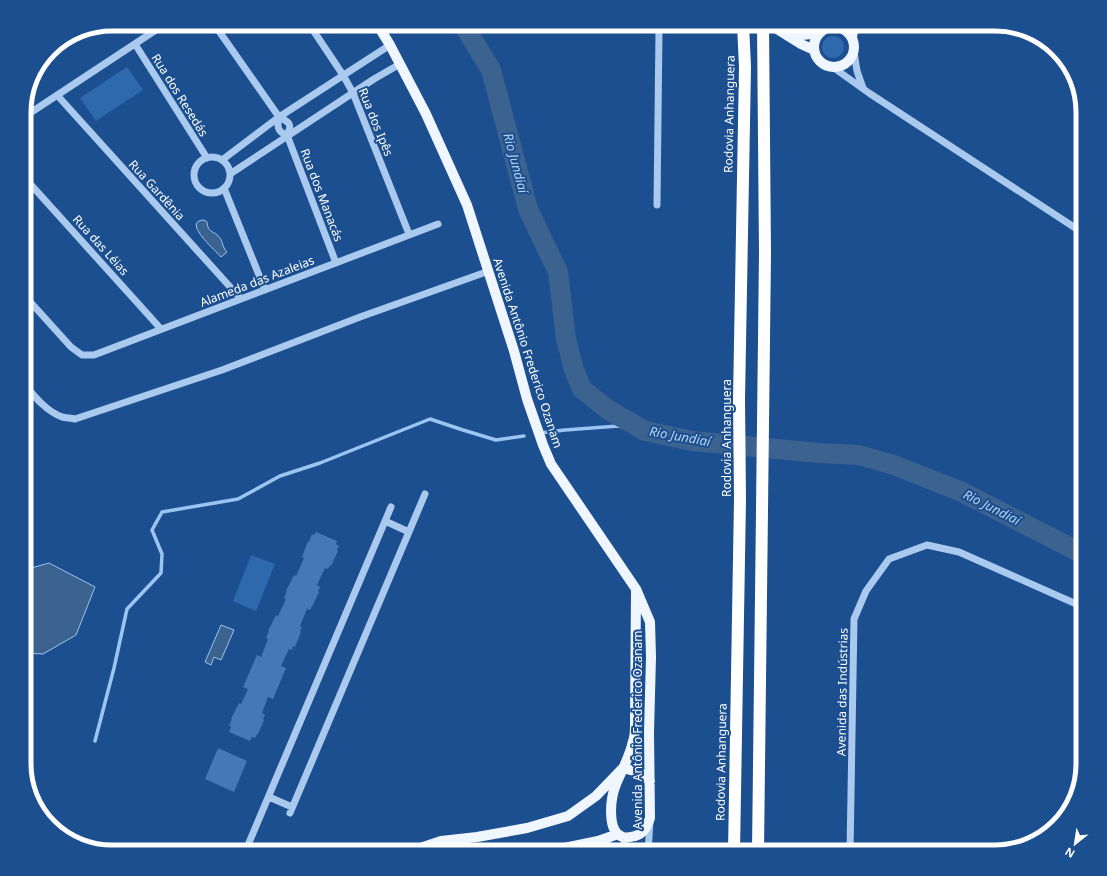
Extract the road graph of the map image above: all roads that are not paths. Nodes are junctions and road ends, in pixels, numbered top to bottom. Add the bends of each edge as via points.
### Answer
1 (155, 31) edge
2 (219, 31) edge
3 (314, 31) edge
4 (381, 31) edge
5 (659, 31) edge
6 (743, 31) edge
7 (763, 31) edge
8 (780, 31) edge
9 (823, 31) edge
10 (846, 31) edge
11 (853, 31) edge
12 (820, 33) junction
13 (787, 35) junction
14 (852, 36) junction
15 (135, 44) junction
16 (390, 45) junction
17 (814, 50) junction
18 (854, 52) junction
19 (400, 64) junction
20 (834, 68) junction
21 (343, 76) junction
22 (863, 88) junction
23 (353, 92) junction
24 (57, 95) junction
25 (31, 112) edge
26 (278, 117) junction
27 (287, 136) junction
28 (207, 158) junction
29 (222, 160) junction
30 (230, 174) junction
31 (31, 185) edge
32 (224, 188) junction
33 (658, 205) dead end
34 (438, 224) dead end
35 (1076, 229) edge
36 (409, 234) junction
37 (336, 263) junction
38 (489, 271) junction
39 (265, 290) junction
40 (241, 299) junction
41 (31, 302) edge
42 (161, 329) junction
43 (31, 392) edge
44 (425, 494) dead end
45 (391, 506) dead end
46 (385, 521) junction
47 (409, 532) junction
48 (636, 589) junction
49 (1076, 604) edge
50 (635, 695) junction
51 (650, 700) junction
52 (623, 768) junction
53 (650, 781) junction
54 (269, 797) junction
55 (650, 818) junction
56 (620, 836) junction
57 (441, 841) junction
58 (598, 841) junction
59 (248, 845) edge
60 (429, 845) edge
61 (438, 845) edge
62 (579, 845) edge
63 (605, 845) edge
64 (624, 845) edge
65 (648, 845) edge
66 (734, 845) edge
67 (758, 845) edge
68 (850, 845) edge

1 - 15 street
2 - 26 street, Rua dos Manacás
3 - 21 street, Rua dos Ipês
4 - 16 main road, Avenida Antônio Frederico Ozanam
5 - 33 street
6 - 66 highway, Rodovia Anhanguera via 745,67
7 - 67 highway via 765,253
8 - 13 main road
9 - 12 main road
10 - 14 main road
11 - 14 main road
12 - 13 main road
12 - 17 main road
13 - 17 main road
14 - 18 main road
15 - 24 street
15 - 28 street, Rua dos Resedás
16 - 19 main road, Avenida Antônio Frederico Ozanam
16 - 21 street
17 - 20 main road via 823,64
18 - 20 main road via 847,63
18 - 22 street
19 - 23 street
19 - 38 main road, Avenida Antônio Frederico Ozanam via 426,114 467,205
20 - 22 street
21 - 23 street, Rua dos Ipês
21 - 26 street
22 - 35 street
23 - 27 street
23 - 36 street, Rua dos Ipês
24 - 25 street
24 - 40 street, Rua Gardênia
26 - 27 street, Rua dos Manacás via 278,130
26 - 27 street, Rua dos Manacás via 290,125
26 - 29 street
27 - 30 street
27 - 37 street, Rua dos Manacás
28 - 29 street
28 - 32 street via 202,160 195,170 198,186 208,192
29 - 30 street via 229,168
30 - 32 street
31 - 42 street, Rua das Léias
32 - 39 street
34 - 36 street, Alameda das Azaleias
36 - 37 street, Alameda das Azaleias
37 - 39 street, Alameda das Azaleias
38 - 43 street via 222,370 75,419 63,417 49,410
38 - 48 main road, Avenida Antônio Frederico Ozanam via 527,399 551,464
39 - 40 street, Alameda das Azaleias
40 - 42 street, Alameda das Azaleias
41 - 42 street, Alameda das Azaleias via 71,347 82,355 94,355
44 - 47 street
45 - 46 street
46 - 47 street
46 - 54 street
47 - 54 street via 291,810
48 - 50 main road
48 - 51 main road, Avenida Antônio Frederico Ozanam via 650,622
49 - 68 street, Avenida das Indústrias via 959,552 927,545 889,559 866,591 854,619
50 - 51 main road via 646,694
50 - 52 main road via 634,740
51 - 53 main road, Avenida Antônio Frederico Ozanam
52 - 53 main road via 637,771
52 - 56 main road via 614,788 611,810 611,822
52 - 57 main road via 596,796 568,816 527,828
53 - 55 main road, Avenida Antônio Frederico Ozanam
54 - 59 street
55 - 56 main road via 639,835
55 - 65 street, Avenida Antônio Frederico Ozanam
56 - 58 main road
56 - 64 street, Avenida Antônio Frederico Ozanam
57 - 60 main road
57 - 61 main road
58 - 62 main road
58 - 63 main road

